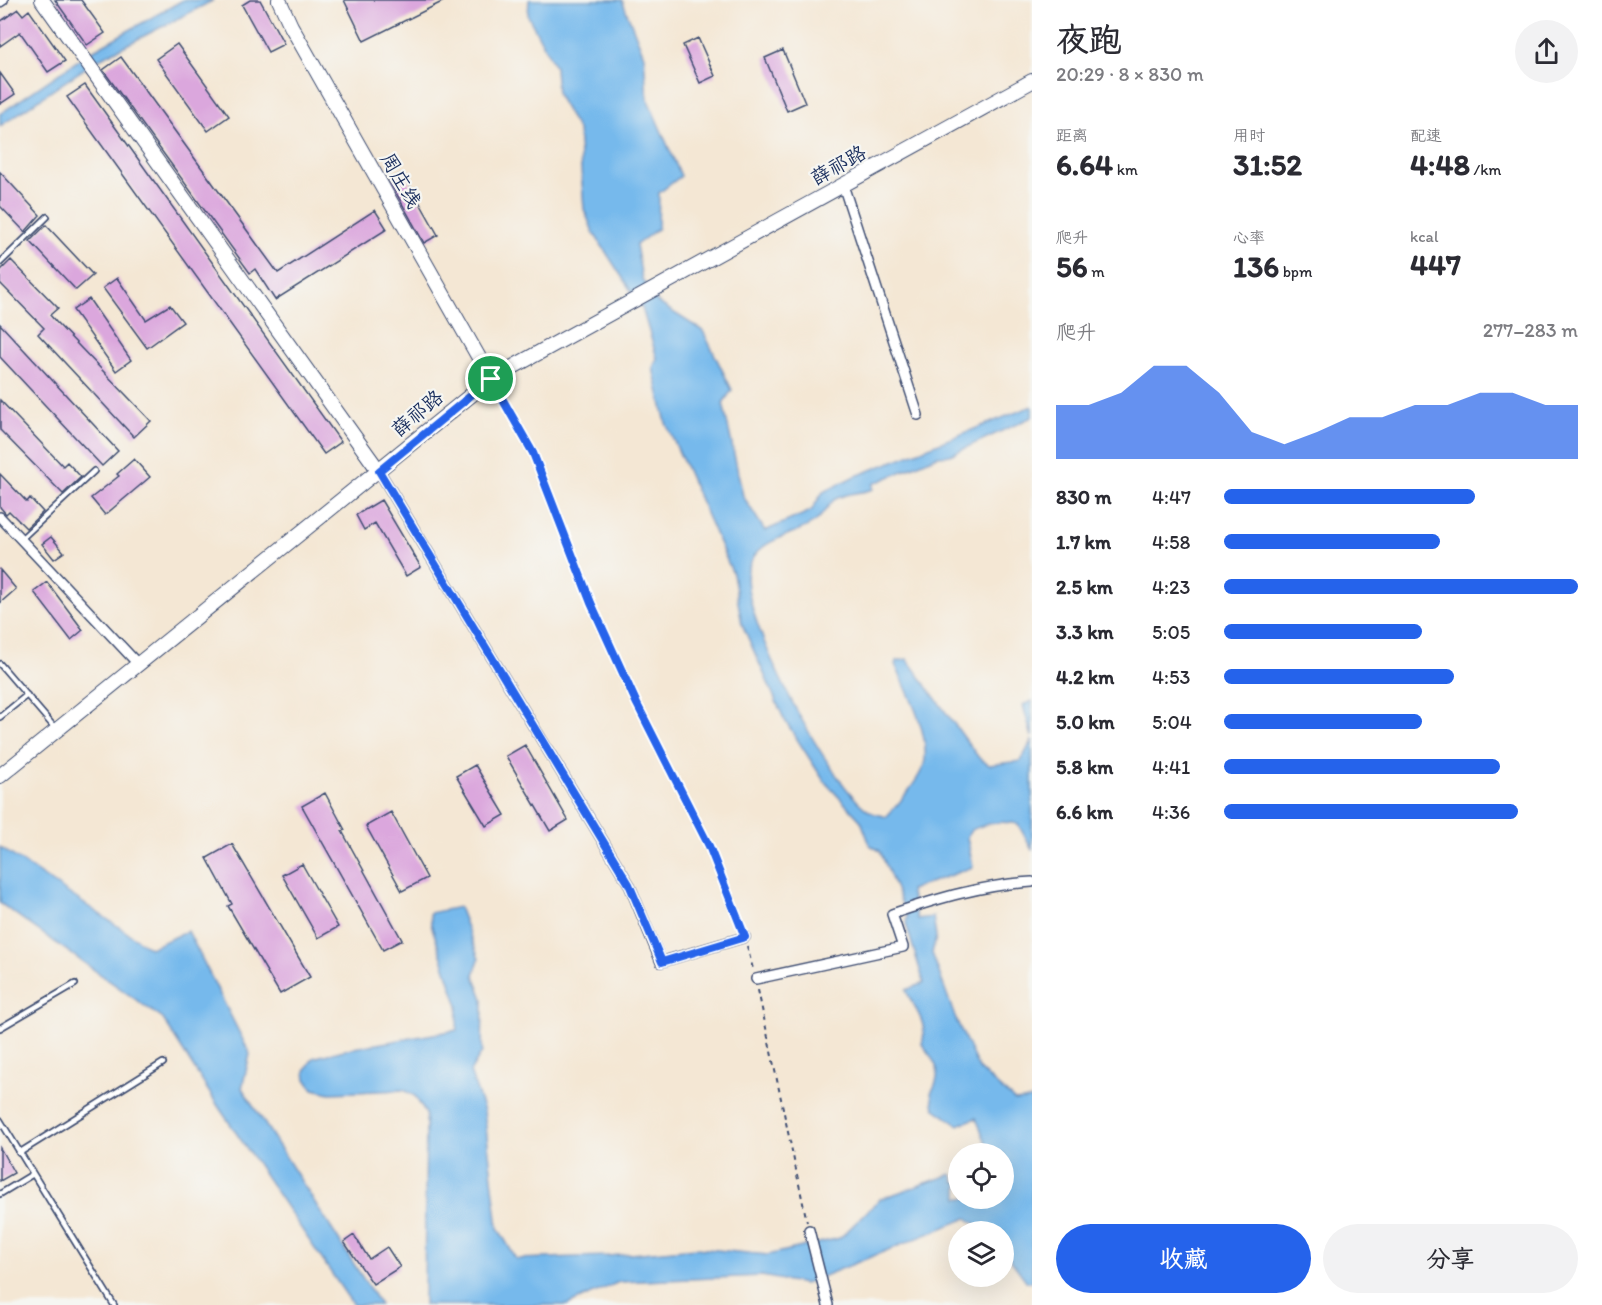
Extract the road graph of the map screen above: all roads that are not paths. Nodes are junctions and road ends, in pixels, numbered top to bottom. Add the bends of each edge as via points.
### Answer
1 (42, 0) edge
2 (279, 0) edge
3 (1032, 81) edge
4 (843, 185) junction
5 (47, 217) dead end
6 (0, 263) edge
7 (491, 379) junction
8 (918, 415) dead end
9 (94, 471) dead end
10 (379, 471) junction
11 (0, 517) edge
12 (21, 539) junction
13 (0, 664) edge
14 (138, 664) junction
15 (27, 695) junction
16 (0, 717) edge
17 (57, 730) junction
18 (0, 776) edge
19 (1032, 882) edge
20 (745, 937) road end
21 (756, 979) road end
22 (75, 984) dead end
23 (0, 1028) edge
24 (164, 1063) dead end
25 (0, 1120) edge
26 (19, 1153) junction
27 (33, 1174) junction
28 (0, 1194) edge
29 (809, 1230) road end
30 (114, 1305) edge
31 (828, 1305) edge

1 - 10 street
2 - 7 street, 周庄线
3 - 4 street, 薛祁路
4 - 7 street, 薛祁路
4 - 8 street
5 - 6 lane
7 - 10 street, 薛祁路
9 - 12 lane
10 - 14 street, 薛祁路
10 - 20 street via 629,884 662,962
11 - 12 street
12 - 14 street
13 - 15 lane
14 - 17 street, 薛祁路
15 - 16 lane
15 - 17 lane
17 - 18 street, 薛祁路
19 - 21 street via 954,893 892,914 903,946
22 - 23 lane
24 - 26 lane
25 - 26 lane
26 - 27 lane
27 - 28 lane
27 - 30 lane
29 - 31 street

